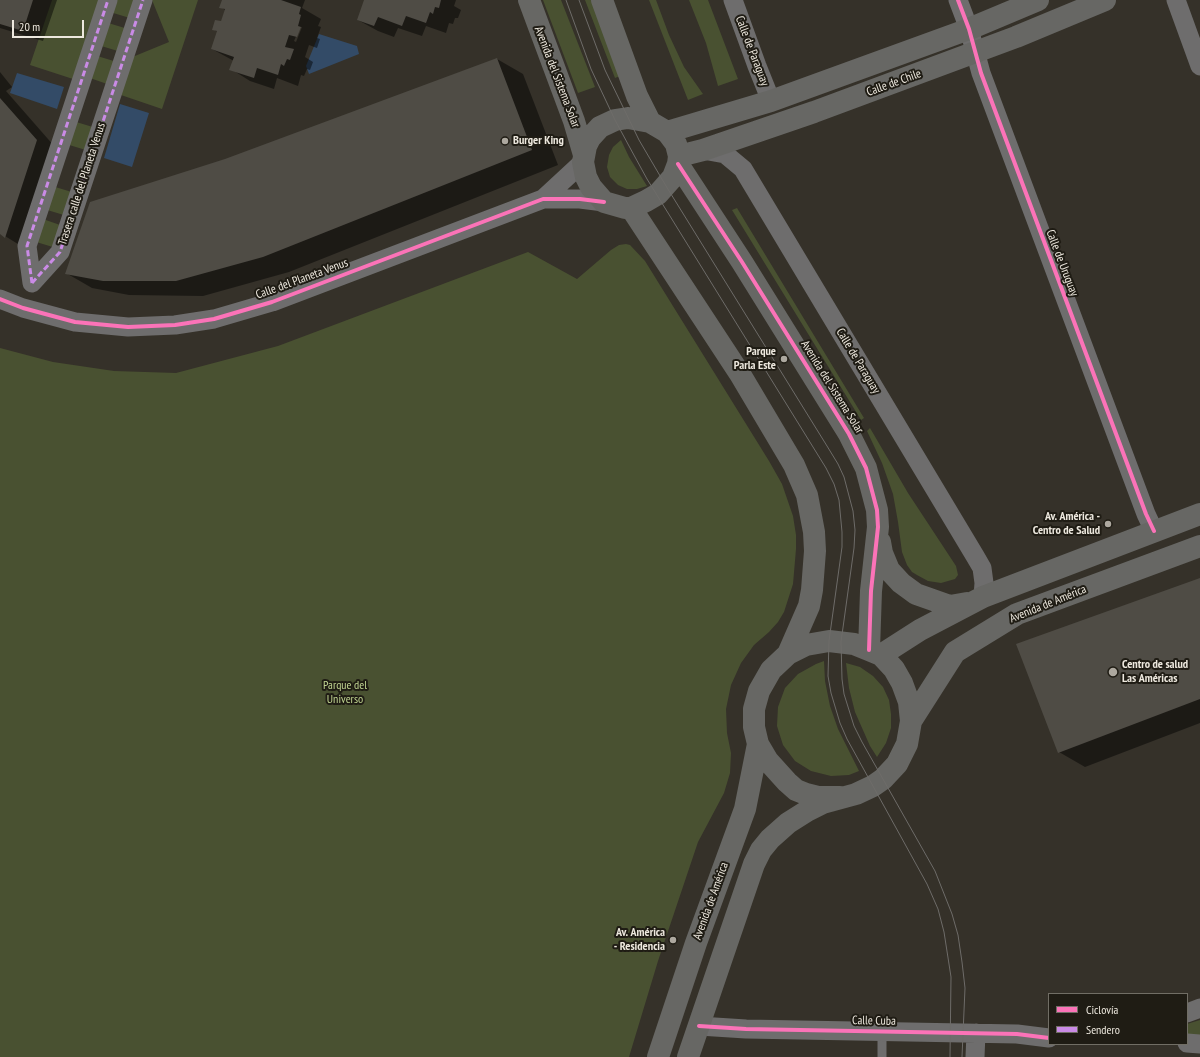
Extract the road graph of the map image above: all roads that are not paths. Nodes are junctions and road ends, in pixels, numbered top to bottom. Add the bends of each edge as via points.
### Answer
1 (108, 0) edge
2 (143, 0) edge
3 (529, 0) edge
4 (602, 0) edge
5 (732, 0) edge
6 (958, 0) edge
7 (1038, 0) edge
8 (1105, 0) edge
9 (1176, 0) edge
10 (969, 29) junction
11 (976, 53) junction
12 (1200, 66) edge
13 (771, 101) junction
14 (659, 127) junction
15 (703, 150) junction
16 (583, 158) junction
17 (679, 160) junction
18 (543, 199) junction
19 (604, 202) junction
20 (632, 208) junction
21 (0, 299) edge
22 (1200, 514) edge
23 (878, 527) junction
24 (1154, 531) junction
25 (1200, 546) edge
26 (976, 600) junction
27 (875, 653) junction
28 (788, 654) junction
29 (911, 721) junction
30 (758, 744) junction
31 (840, 798) junction
32 (1200, 1008) edge
33 (1188, 1013) edge
34 (699, 1026) junction
35 (882, 1031) junction
36 (976, 1034) junction
37 (1048, 1038) edge
38 (1188, 1044) edge
39 (1200, 1044) edge
40 (658, 1057) edge
41 (688, 1057) edge
42 (882, 1057) edge
43 (975, 1057) edge

1 - 2 street, Trasera calle del Planeta Venus via 27,246 32,283 60,252
3 - 16 street, Avenida del Sistema Solar via 574,122
4 - 14 street via 637,96
5 - 13 street, Calle de Paraguay
6 - 10 street, Calle de Uruguay
7 - 10 street, Calle de Chile
8 - 11 street, Calle de Chile
9 - 12 street
10 - 11 street, Calle de Uruguay
10 - 13 street, Calle de Chile
11 - 15 street, Calle de Chile
11 - 24 street, Calle de Uruguay via 981,73
13 - 14 street, Calle de Chile
14 - 16 street via 628,118 614,120 600,127 590,138
14 - 17 street via 676,144
15 - 17 street, Calle de Chile
15 - 26 street, Calle de Paraguay via 725,154 743,169 982,568 984,583
16 - 18 street, Calle del Planeta Venus
16 - 19 street via 586,177
17 - 20 street via 673,177 658,194
17 - 23 street, Avenida del Sistema Solar via 855,444 873,491
18 - 19 street, Calle del Planeta Venus
18 - 21 street, Calle del Planeta Venus via 272,302 214,319 175,325 113,326 75,322
19 - 20 street
20 - 28 street via 740,374 794,465 807,495 814,532 812,590 809,606
22 - 24 street
23 - 26 street via 882,553 889,570 901,584 916,594 950,606
23 - 27 street, Avenida del Sistema Solar via 871,591
24 - 26 street
25 - 29 street, Avenida de América via 1017,614 955,652
26 - 27 street
27 - 28 street, Avenida de América via 854,644 829,641 806,645
27 - 29 street, Avenida de América via 894,669 902,683 909,702
28 - 30 street, Avenida de América via 771,670 759,691 754,709 754,727
29 - 31 street, Avenida de América via 907,744 897,764 873,786
30 - 31 street, Avenida de América via 779,775 796,790 818,797
30 - 40 street, Avenida de América via 745,808 696,942
31 - 34 street, Avenida de América via 823,803 788,823 761,850
32 - 33 street
34 - 35 street, Calle Cuba
34 - 41 street, Avenida de América
35 - 36 street, Calle Cuba
35 - 42 lane
36 - 37 street, Calle Cuba via 1018,1034
36 - 43 street
38 - 39 street

